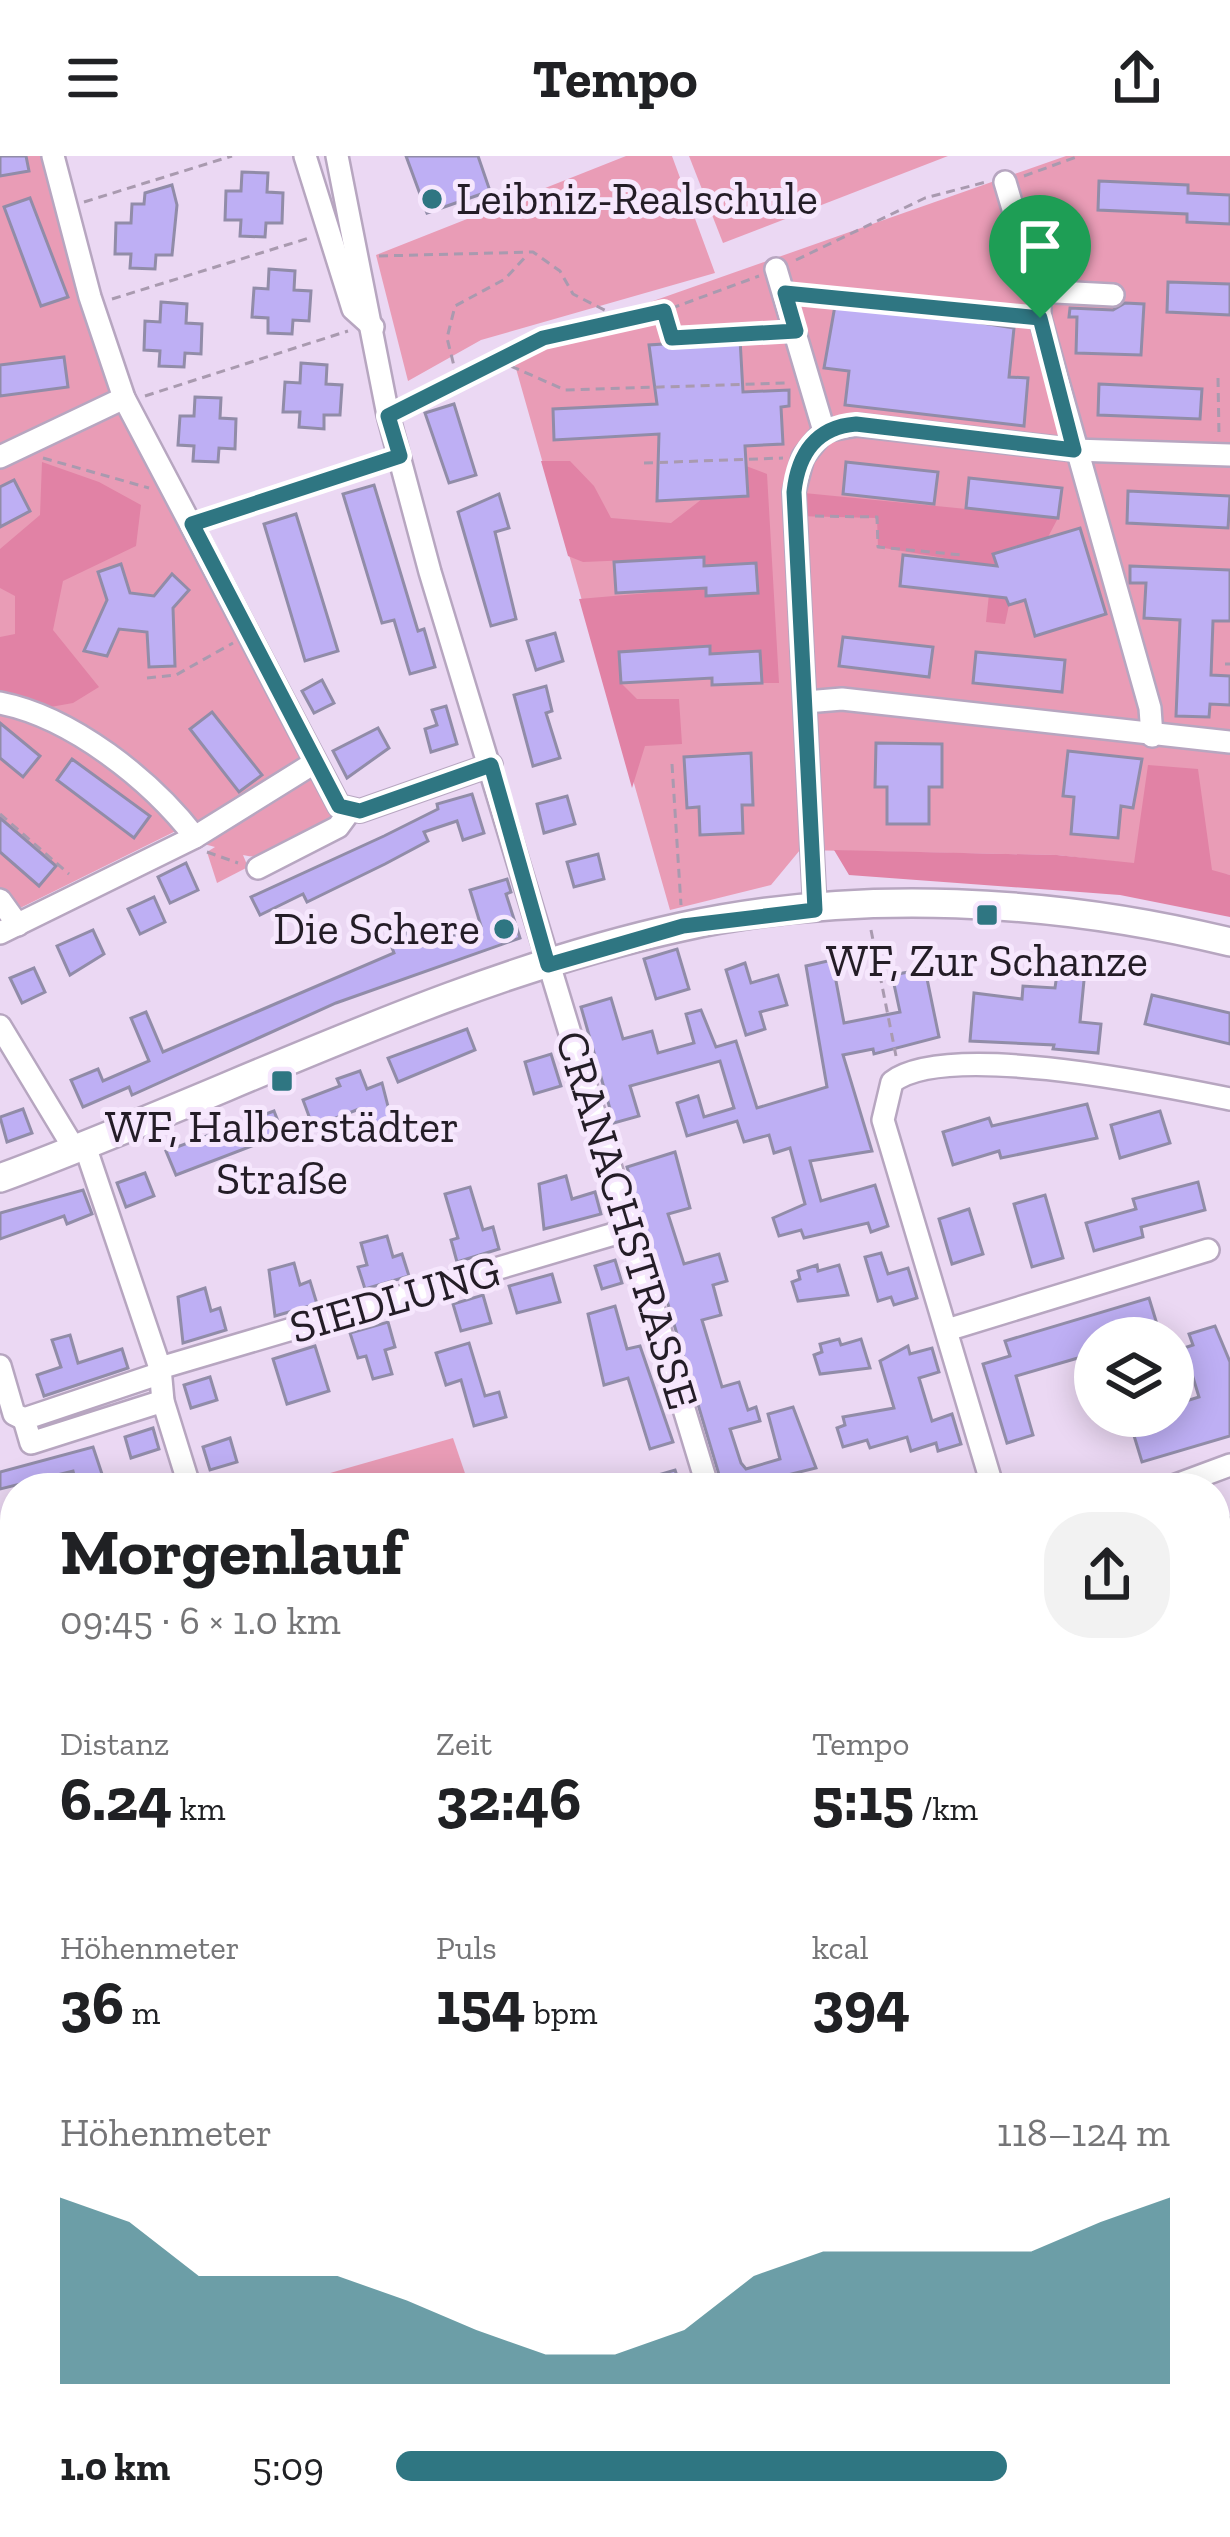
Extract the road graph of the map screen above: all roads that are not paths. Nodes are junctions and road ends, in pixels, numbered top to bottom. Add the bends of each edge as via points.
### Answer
1 (53, 156) edge
2 (305, 156) edge
3 (337, 156) edge
4 (1005, 182) road end
5 (1023, 241) junction
6 (1072, 242) dead end
7 (776, 269) road end
8 (1037, 291) junction
9 (1113, 295) dead end
10 (371, 326) junction
11 (126, 400) junction
12 (824, 431) junction
13 (1074, 450) junction
14 (6, 453) edge
15 (1225, 455) edge
16 (806, 702) junction
17 (0, 703) edge
18 (1152, 736) junction
19 (1230, 742) edge
20 (314, 763) junction
21 (491, 765) junction
22 (349, 812) junction
23 (201, 844) junction
24 (253, 867) road end
25 (0, 900) edge
26 (815, 910) junction
27 (9, 929) edge
28 (1230, 942) edge
29 (548, 965) junction
30 (0, 1026) edge
31 (1230, 1099) edge
32 (80, 1148) junction
33 (0, 1178) edge
34 (631, 1229) junction
35 (1208, 1250) dead end
36 (947, 1330) junction
37 (0, 1366) edge
38 (159, 1371) junction
39 (163, 1401) junction
40 (24, 1419) junction
41 (185, 1473) edge
42 (704, 1473) edge
43 (989, 1473) edge

1 - 11 street
2 - 10 street, CRANACHSTRASSE via 353,309
3 - 10 street, CRANACHSTRASSE
4 - 5 street
5 - 6 street
5 - 8 street
7 - 12 street
8 - 9 street
8 - 13 street
10 - 21 street, CRANACHSTRASSE via 388,416
11 - 14 street
11 - 20 street
12 - 13 street via 856,424
12 - 16 street via 796,471
13 - 15 street
13 - 18 street
16 - 18 street via 842,699
16 - 26 street
17 - 23 street via 47,719 106,756
18 - 19 street
20 - 22 street
20 - 23 street
21 - 22 street
21 - 29 street, CRANACHSTRASSE
22 - 24 street via 338,826
23 - 27 street
25 - 27 street
26 - 28 main road via 1058,912
26 - 29 main road via 683,926
29 - 32 main road
29 - 34 street, CRANACHSTRASSE
30 - 32 street
31 - 36 street via 952,1063 900,1076 886,1092 883,1120
32 - 33 main road
32 - 38 street
34 - 38 street, SIEDLUNG
34 - 42 street, CRANACHSTRASSE
35 - 36 street
36 - 43 street
37 - 40 street via 14,1414
38 - 39 street
38 - 40 street, SIEDLUNG
39 - 40 street via 31,1443
39 - 41 street

